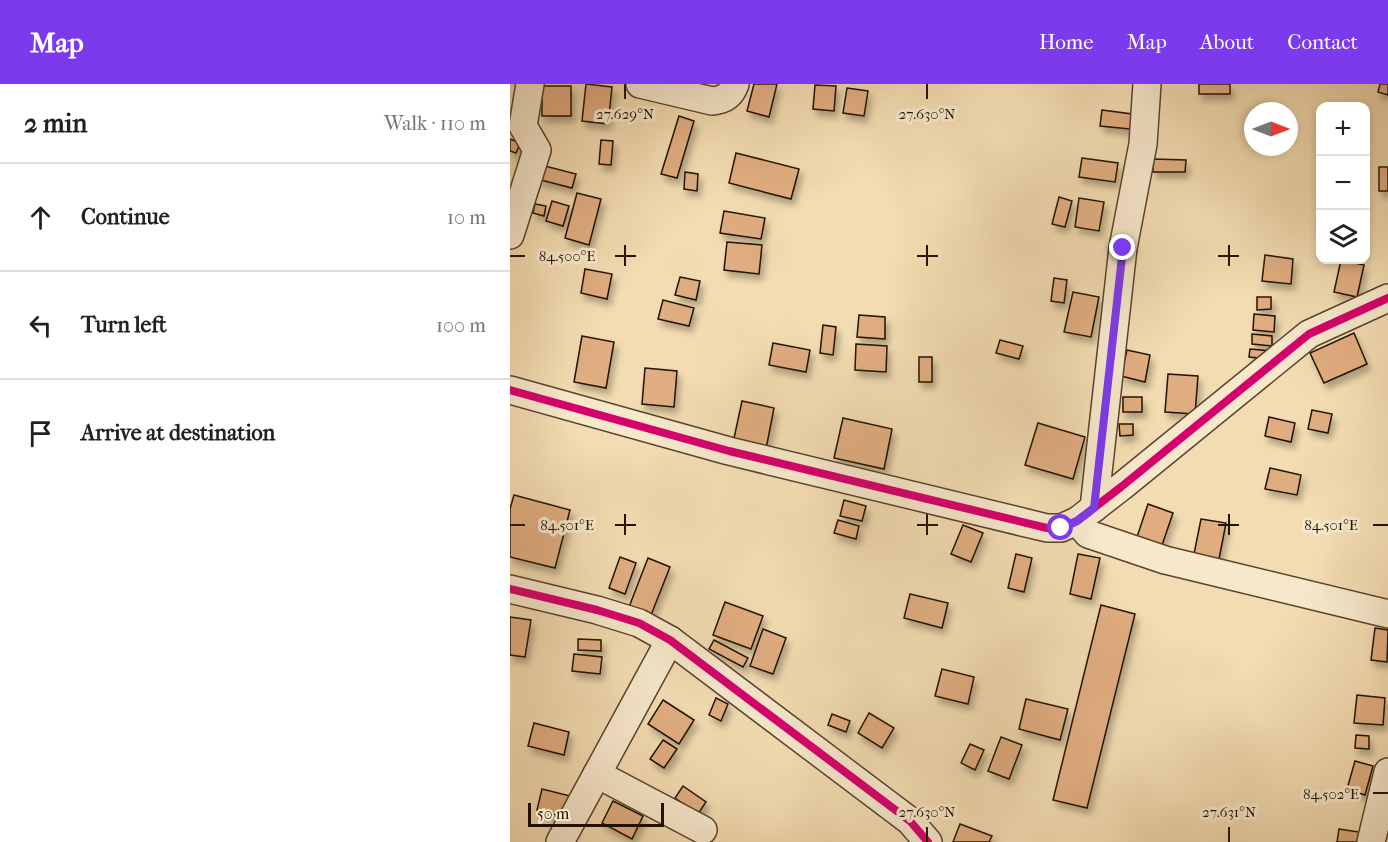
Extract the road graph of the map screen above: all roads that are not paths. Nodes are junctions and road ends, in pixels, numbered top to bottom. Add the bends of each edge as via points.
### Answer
1 (530, 84) edge
2 (640, 84) edge
3 (735, 84) edge
4 (1148, 84) edge
5 (510, 235) edge
6 (1388, 298) edge
7 (510, 390) edge
8 (1086, 514) junction
9 (510, 589) edge
10 (1388, 614) edge
11 (670, 640) junction
12 (1388, 772) edge
13 (597, 774) junction
14 (703, 830) dead end
15 (560, 842) edge
16 (928, 842) edge
17 (1371, 842) edge

1 - 5 street via 523,126 537,150
2 - 3 street via 712,101 723,100
4 - 8 street via 1143,144 1123,248
6 - 8 street via 1309,334
7 - 8 street via 729,452 1047,528 1061,528
8 - 10 street via 1088,534 1165,560
9 - 11 street via 639,623
11 - 13 street
11 - 16 street via 910,821
12 - 17 street
13 - 14 street
13 - 15 street

